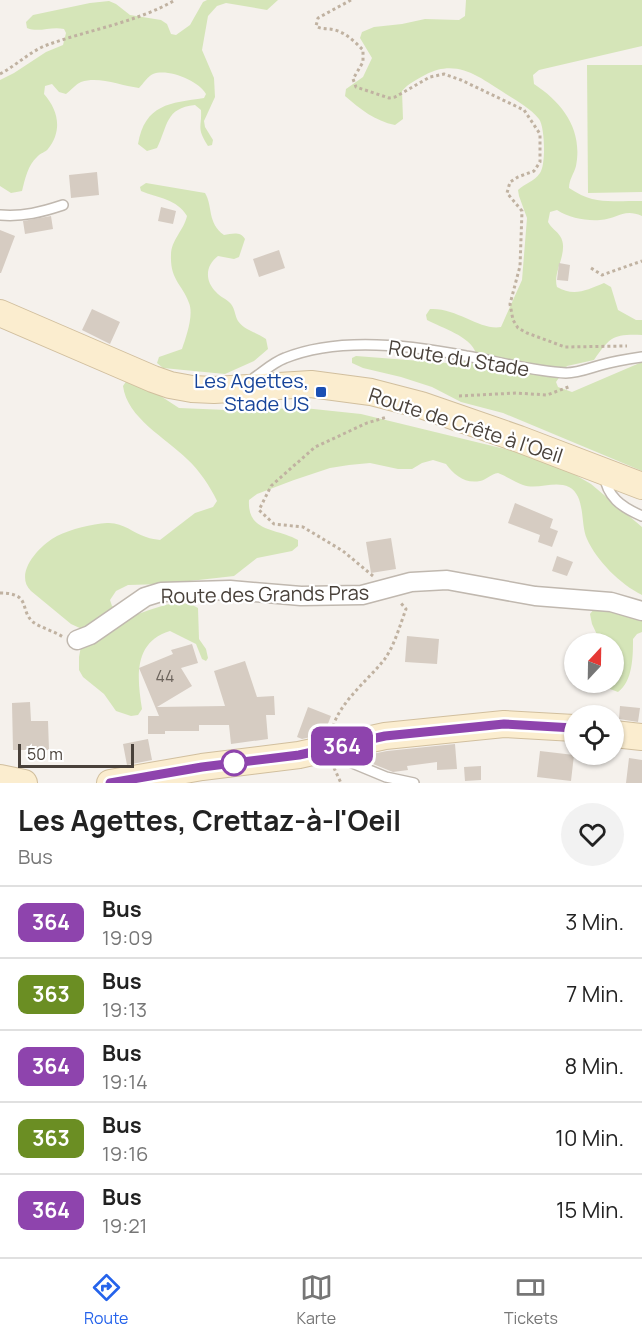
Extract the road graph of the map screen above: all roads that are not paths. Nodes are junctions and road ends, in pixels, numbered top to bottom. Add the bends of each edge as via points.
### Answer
1 (63, 206) dead end
2 (0, 215) edge
3 (0, 313) edge
4 (640, 357) edge
5 (253, 387) junction
6 (604, 472) junction
7 (642, 486) edge
8 (642, 516) edge
9 (642, 610) edge
10 (77, 640) road end
11 (564, 727) edge
12 (624, 735) edge
13 (642, 737) edge
14 (337, 739) junction
15 (0, 778) edge
16 (24, 783) edge
17 (110, 783) edge
18 (414, 783) edge

1 - 2 lane via 16,217
3 - 5 street, Route de Crête à l'Oeil via 163,382 214,390
4 - 5 lane, Route du Stade via 569,373 524,369 413,347 362,344 282,359 254,378
5 - 6 street, Route de Crête à l'Oeil via 299,384 371,392 421,405
6 - 7 street, Route de Crête à l'Oeil
6 - 8 lane via 606,488 616,501
9 - 10 street, Route des Grands Pras via 611,602 535,596 447,580 411,582 393,595 161,592 145,597
11 - 14 street via 493,725
12 - 13 street
14 - 17 street via 299,755
14 - 18 lane via 345,760 386,777
15 - 16 street

